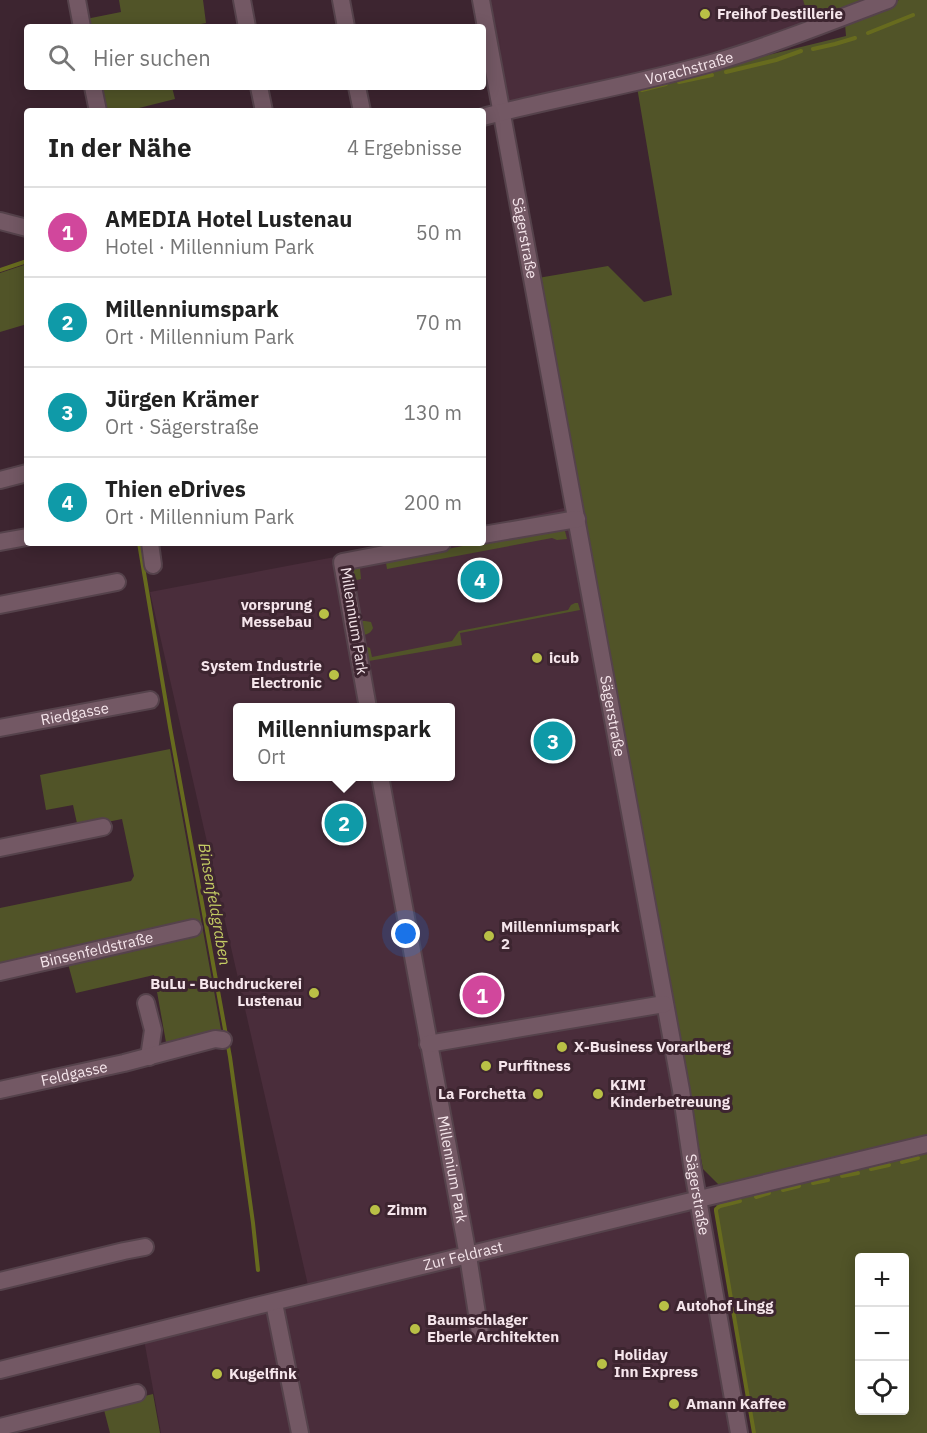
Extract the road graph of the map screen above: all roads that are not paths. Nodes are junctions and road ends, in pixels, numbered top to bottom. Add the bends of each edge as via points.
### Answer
1 (77, 0) edge
2 (242, 0) edge
3 (341, 0) edge
4 (481, 0) edge
5 (888, 0) edge
6 (81, 24) edge
7 (246, 24) edge
8 (345, 24) edge
9 (485, 24) edge
10 (486, 28) edge
11 (94, 90) edge
12 (260, 90) edge
13 (358, 90) edge
14 (97, 108) edge
15 (263, 108) edge
16 (361, 108) edge
17 (501, 112) junction
18 (486, 116) edge
19 (0, 221) edge
20 (24, 227) edge
21 (24, 474) edge
22 (0, 480) edge
23 (577, 519) junction
24 (486, 535) edge
25 (24, 538) edge
26 (0, 542) edge
27 (150, 546) edge
28 (426, 546) edge
29 (153, 565) dead end
30 (117, 582) dead end
31 (0, 605) edge
32 (150, 700) dead end
33 (367, 703) edge
34 (0, 728) edge
35 (381, 781) edge
36 (103, 827) dead end
37 (0, 848) edge
38 (193, 928) dead end
39 (0, 972) edge
40 (146, 1003) dead end
41 (664, 1004) junction
42 (223, 1040) dead end
43 (428, 1044) junction
44 (149, 1057) junction
45 (0, 1090) edge
46 (927, 1144) edge
47 (698, 1200) junction
48 (145, 1247) dead end
49 (468, 1256) junction
50 (0, 1281) edge
51 (274, 1303) junction
52 (480, 1333) dead end
53 (0, 1370) edge
54 (137, 1393) dead end
55 (0, 1427) edge
56 (300, 1433) edge
57 (739, 1433) edge

1 - 6 street
2 - 7 street
3 - 8 street
4 - 9 street, Sägerstraße
5 - 17 street, Vorachstraße via 680,72
10 - 17 street, Sägerstraße
11 - 14 street
12 - 15 street
13 - 16 street
17 - 18 street, Vorachstraße
17 - 23 street, Sägerstraße
19 - 20 street
21 - 22 street
23 - 24 street
23 - 41 street, Sägerstraße
25 - 26 street
27 - 29 street
28 - 33 street, Millennium Park via 342,562
30 - 31 street
32 - 34 street, Riedgasse
35 - 43 street, Millennium Park
36 - 37 street
38 - 39 street, Binsenfeldstraße
40 - 44 street via 153,1030
41 - 43 street
41 - 47 street, Sägerstraße
42 - 44 street, Feldgasse
43 - 49 street, Millennium Park
44 - 45 street, Feldgasse
46 - 47 street, Zur Feldrast
47 - 49 street, Zur Feldrast
47 - 57 street, Sägerstraße
48 - 50 street
49 - 51 street, Zur Feldrast
49 - 52 street, Millennium Park
51 - 53 street, Zur Feldrast
51 - 56 street
54 - 55 street

